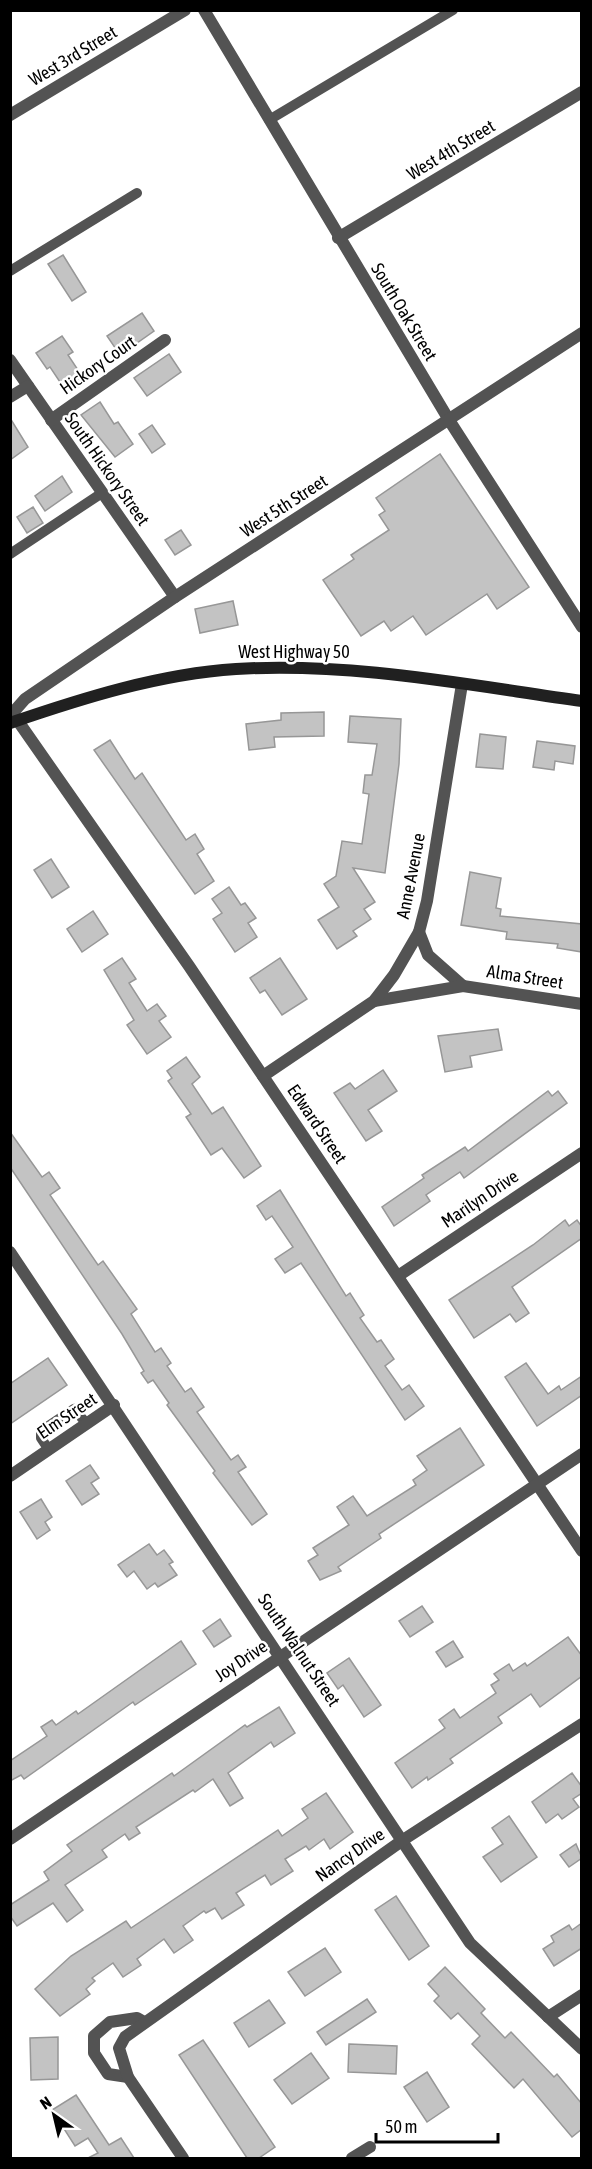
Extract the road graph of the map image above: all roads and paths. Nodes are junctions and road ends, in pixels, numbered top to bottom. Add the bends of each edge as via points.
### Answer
1 (185, 10) edge
2 (204, 10) edge
3 (453, 10) edge
4 (582, 92) edge
5 (10, 115) edge
6 (269, 120) junction
7 (137, 193) dead end
8 (338, 238) junction
9 (10, 271) edge
10 (582, 333) edge
11 (165, 340) dead end
12 (10, 360) edge
13 (28, 386) junction
14 (10, 397) edge
15 (51, 420) junction
16 (449, 420) junction
17 (102, 493) junction
18 (10, 554) edge
19 (175, 597) junction
20 (580, 623) edge
21 (462, 684) junction
22 (582, 701) edge
23 (13, 720) edge
24 (419, 932) junction
25 (463, 986) junction
26 (374, 1001) junction
27 (582, 1004) edge
28 (263, 1076) junction
29 (582, 1153) edge
30 (10, 1252) edge
31 (398, 1276) junction
32 (114, 1405) junction
33 (87, 1424) junction
34 (49, 1450) junction
35 (582, 1454) edge
36 (10, 1476) edge
37 (536, 1484) junction
38 (582, 1551) edge
39 (281, 1655) junction
40 (582, 1724) edge
41 (10, 1839) edge
42 (403, 1840) junction
43 (582, 1995) edge
44 (548, 2017) junction
45 (144, 2022) junction
46 (582, 2049) edge
47 (128, 2077) junction
48 (370, 2147) dead end
49 (183, 2158) edge
50 (352, 2158) edge

1 - 5 street, West 3rd Street
2 - 6 street, South Oak Street
3 - 6 lane
4 - 8 street, West 4th Street
6 - 8 street, South Oak Street
7 - 9 lane
8 - 16 street, South Oak Street
10 - 16 street, West 5th Street
11 - 15 street, Hickory Court
12 - 13 street, South Hickory Street
13 - 14 street
13 - 15 street, South Hickory Street
15 - 17 street, South Hickory Street
16 - 19 street, West 5th Street
16 - 20 street, South Oak Street
17 - 18 lane
17 - 19 street, South Hickory Street
19 - 23 street, West 5th Street via 25,699
21 - 22 main road, West Highway 50
21 - 23 main road, West Highway 50 via 361,671 235,669 167,679
21 - 24 street, Anne Avenue
23 - 28 street, Edward Street
24 - 25 street, Alma Street via 428,955
24 - 26 street, Anne Avenue
25 - 26 street, Alma Street
25 - 27 street, Alma Street
26 - 28 street, Anne Avenue
28 - 31 street, Edward Street
29 - 31 street, Marilyn Drive
30 - 32 street, South Walnut Street
31 - 37 street, Edward Street
32 - 33 street, Elm Street
32 - 39 street, South Walnut Street
33 - 34 street, Elm Street
33 - 34 lane via 74,1409 41,1431
34 - 36 street, Elm Street
35 - 37 street, Joy Drive
37 - 38 street, Edward Street
37 - 39 street, Joy Drive
39 - 41 street, Joy Drive
39 - 42 street, South Walnut Street
40 - 42 street, Nancy Drive
42 - 44 street, South Walnut Street via 470,1943
42 - 45 street, Nancy Drive
43 - 44 street
44 - 46 street, South Walnut Street
45 - 47 street, Nancy Drive via 125,2037 119,2048
45 - 47 street via 137,2018 110,2022 94,2036 94,2053 108,2074
47 - 49 street
48 - 50 street

